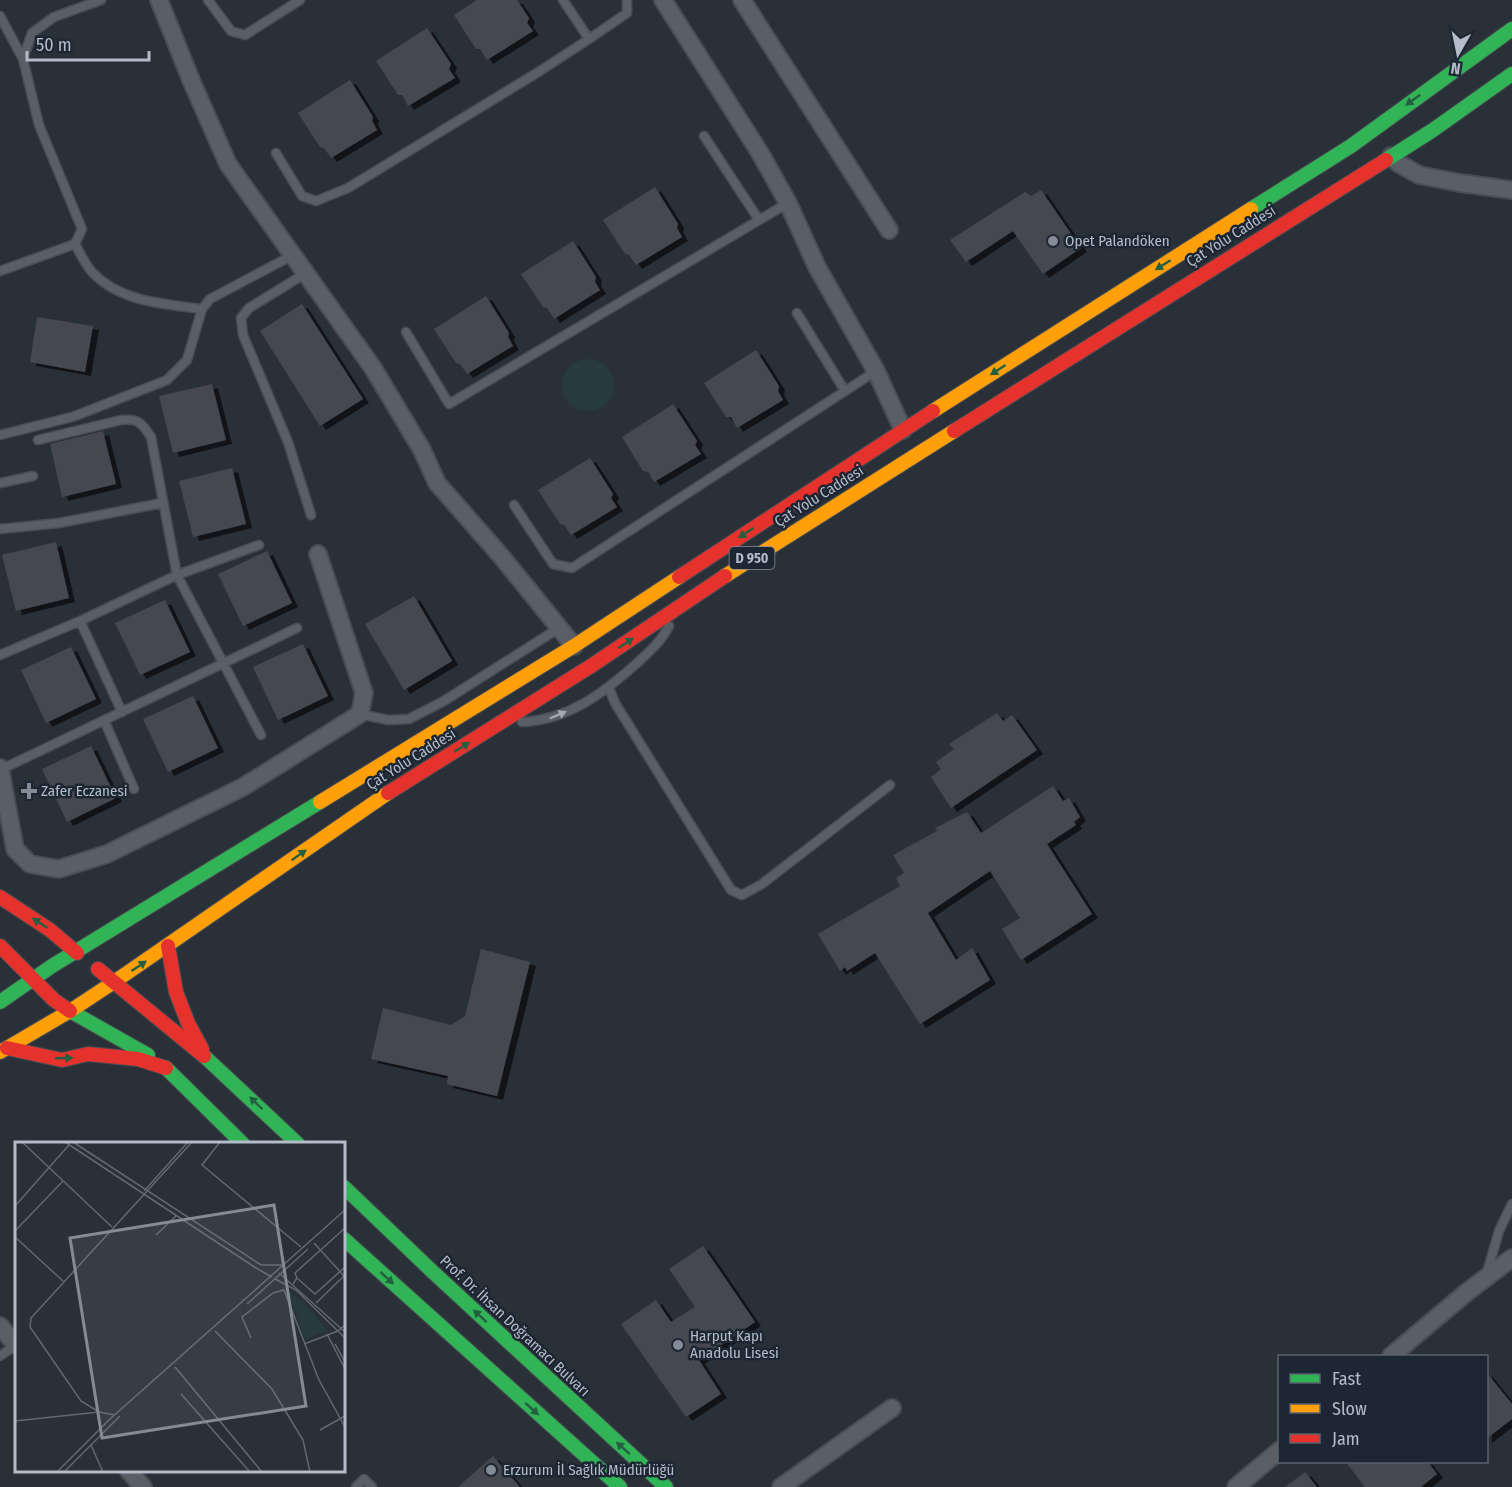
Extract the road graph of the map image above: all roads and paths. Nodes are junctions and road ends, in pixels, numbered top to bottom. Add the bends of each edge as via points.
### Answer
1 (101, 0) edge
2 (159, 0) edge
3 (208, 0) edge
4 (300, 0) edge
5 (563, 0) edge
6 (627, 0) edge
7 (663, 0) edge
8 (742, 0) edge
9 (0, 16) edge
10 (1512, 29) edge
11 (589, 39) junction
12 (23, 59) junction
13 (1512, 74) edge
14 (704, 136) dead end
15 (276, 153) dead end
16 (1391, 156) junction
17 (1509, 190) edge
18 (788, 203) junction
19 (1512, 207) edge
20 (759, 220) junction
21 (889, 230) dead end
22 (75, 244) junction
23 (293, 255) junction
24 (0, 271) edge
25 (306, 273) junction
26 (202, 309) junction
27 (797, 313) dead end
28 (406, 332) dead end
29 (876, 371) junction
30 (845, 392) junction
31 (903, 430) junction
32 (0, 435) edge
33 (38, 440) dead end
34 (33, 476) dead end
35 (0, 483) edge
36 (162, 503) junction
37 (514, 505) dead end
38 (311, 515) dead end
39 (0, 529) edge
40 (259, 545) dead end
41 (318, 554) dead end
42 (177, 575) junction
43 (678, 608) junction
44 (80, 621) junction
45 (297, 628) dead end
46 (559, 628) junction
47 (574, 646) junction
48 (0, 655) edge
49 (224, 663) junction
50 (609, 688) junction
51 (122, 712) junction
52 (360, 714) junction
53 (104, 720) junction
54 (501, 723) junction
55 (261, 735) dead end
56 (0, 769) edge
57 (890, 785) dead end
58 (134, 789) dead end
59 (0, 897) edge
60 (0, 946) edge
61 (168, 946) junction
62 (77, 953) junction
63 (33, 979) junction
64 (114, 982) junction
65 (0, 1002) edge
66 (70, 1011) junction
67 (3, 1050) edge
68 (204, 1056) junction
69 (166, 1068) junction
70 (242, 1142) edge
71 (297, 1142) edge
72 (345, 1188) edge
73 (1512, 1204) edge
74 (345, 1240) edge
75 (1512, 1258) edge
76 (1485, 1278) junction
77 (0, 1326) edge
78 (15, 1344) edge
79 (15, 1346) edge
80 (1391, 1355) edge
81 (0, 1356) edge
82 (892, 1408) dead end
83 (1278, 1452) edge
84 (130, 1472) edge
85 (143, 1487) edge
86 (356, 1487) edge
87 (372, 1487) edge
88 (620, 1487) edge
89 (666, 1487) edge
90 (781, 1487) edge
91 (1236, 1487) edge

1 - 12 lane via 54,17 32,33
2 - 23 street via 228,164
3 - 4 lane via 231,32 245,35
5 - 11 lane
6 - 11 lane via 627,13
7 - 18 street
8 - 21 street
9 - 12 lane
10 -> 31 main road, Çat Yolu Caddesi / D 950 via 1351,146
11 - 15 lane via 348,188 315,201 302,196
12 - 22 lane via 39,125 82,229
13 - 16 main road, Çat Yolu Caddesi / D 950
14 - 20 lane
16 - 17 street via 1419,175
16 - 43 main road, Çat Yolu Caddesi / D 950
17 - 19 street
18 - 20 lane
18 - 29 street via 817,267
20 - 28 lane via 449,404
22 - 24 lane
22 - 26 lane via 92,272 114,290 156,303
23 - 25 street
23 - 26 lane via 210,298
25 - 38 lane via 249,308 241,318 243,335 288,442
25 - 46 street via 373,368 437,483
26 - 32 lane via 187,360 166,380 72,417
27 - 30 lane
29 - 30 lane
29 - 31 street
30 - 37 lane via 572,568 553,564
31 -> 47 main road, Çat Yolu Caddesi / D 950
33 - 36 lane via 132,419 151,437
34 - 35 lane
36 - 39 lane via 59,523
36 - 42 lane
40 - 42 lane
41 - 52 street via 364,693
42 - 44 lane
42 - 49 lane
43 - 50 lane via 662,640
54 -> 43 main road, Çat Yolu Caddesi / D 950
44 - 48 lane
44 - 51 lane
45 - 49 lane
46 - 47 street
46 - 52 lane via 444,701 409,718 388,720
47 - 62 main road, Çat Yolu Caddesi / D 950
49 - 51 lane
49 - 55 lane
54 -> 50 lane via 543,721 582,705
50 - 57 lane via 731,890 742,895 762,884
51 - 53 lane
52 - 56 street via 243,787 107,854 59,869 30,864 15,849
53 - 56 lane
53 - 58 lane
61 -> 54 main road, Çat Yolu Caddesi / D 950 via 380,798
62 -> 59 main road via 51,930
60 - 63 main road
64 -> 61 main road, Çat Yolu Caddesi / D 950
61 - 68 main road via 176,992
62 - 63 main road, Çat Yolu Caddesi / D 950
62 - 64 main road
63 - 65 main road, Çat Yolu Caddesi / D 950
63 - 66 main road
64 - 66 main road, Çat Yolu Caddesi / D 950
64 - 68 main road
66 - 67 main road, Çat Yolu Caddesi / D 950
66 - 69 main road
67 -> 69 main road via 62,1060 88,1054 138,1059
71 -> 68 main road
69 - 70 main road
89 -> 72 main road, Prof. Dr. İhsan Doğramacı Bulvarı
73 - 76 lane
74 -> 88 main road
75 - 76 street
76 - 80 street
77 - 78 street
79 - 81 lane
82 - 90 street
83 - 91 street
84 - 85 street
86 - 87 lane via 364,1479

